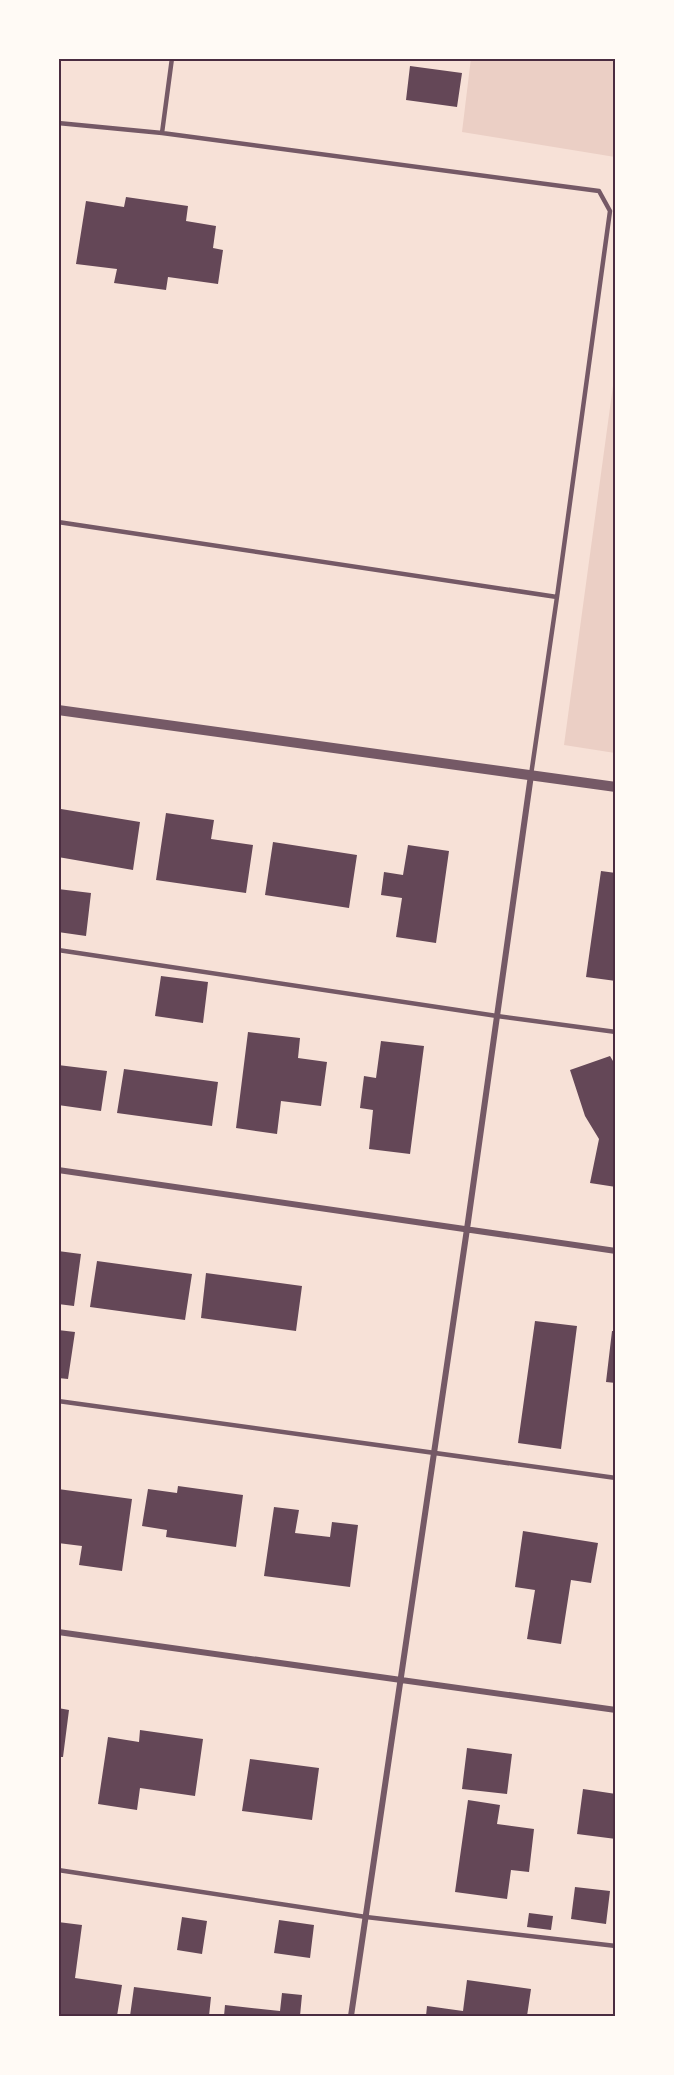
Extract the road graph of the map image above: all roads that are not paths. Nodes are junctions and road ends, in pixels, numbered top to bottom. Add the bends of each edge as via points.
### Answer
1 (172, 58) edge
2 (58, 123) edge
3 (162, 133) junction
4 (58, 522) edge
5 (557, 597) junction
6 (58, 710) edge
7 (531, 775) junction
8 (615, 787) edge
9 (58, 950) edge
10 (497, 1016) junction
11 (615, 1032) edge
12 (58, 1170) edge
13 (467, 1229) junction
14 (615, 1251) edge
15 (58, 1401) edge
16 (434, 1452) junction
17 (615, 1478) edge
18 (58, 1632) edge
19 (401, 1680) junction
20 (615, 1710) edge
21 (58, 1870) edge
22 (366, 1917) junction
23 (615, 1946) edge
24 (351, 2016) edge

1 - 3 lane
2 - 3 lane
3 - 5 lane via 599,191 610,212
4 - 5 lane
5 - 7 lane
6 - 7 street
7 - 8 street
7 - 10 street
9 - 10 lane
10 - 11 lane
10 - 13 street
12 - 13 street
13 - 14 street
13 - 16 street
15 - 16 lane
16 - 17 lane
16 - 19 street
18 - 19 street
19 - 20 street
19 - 22 street
21 - 22 lane
22 - 23 lane
22 - 24 street

